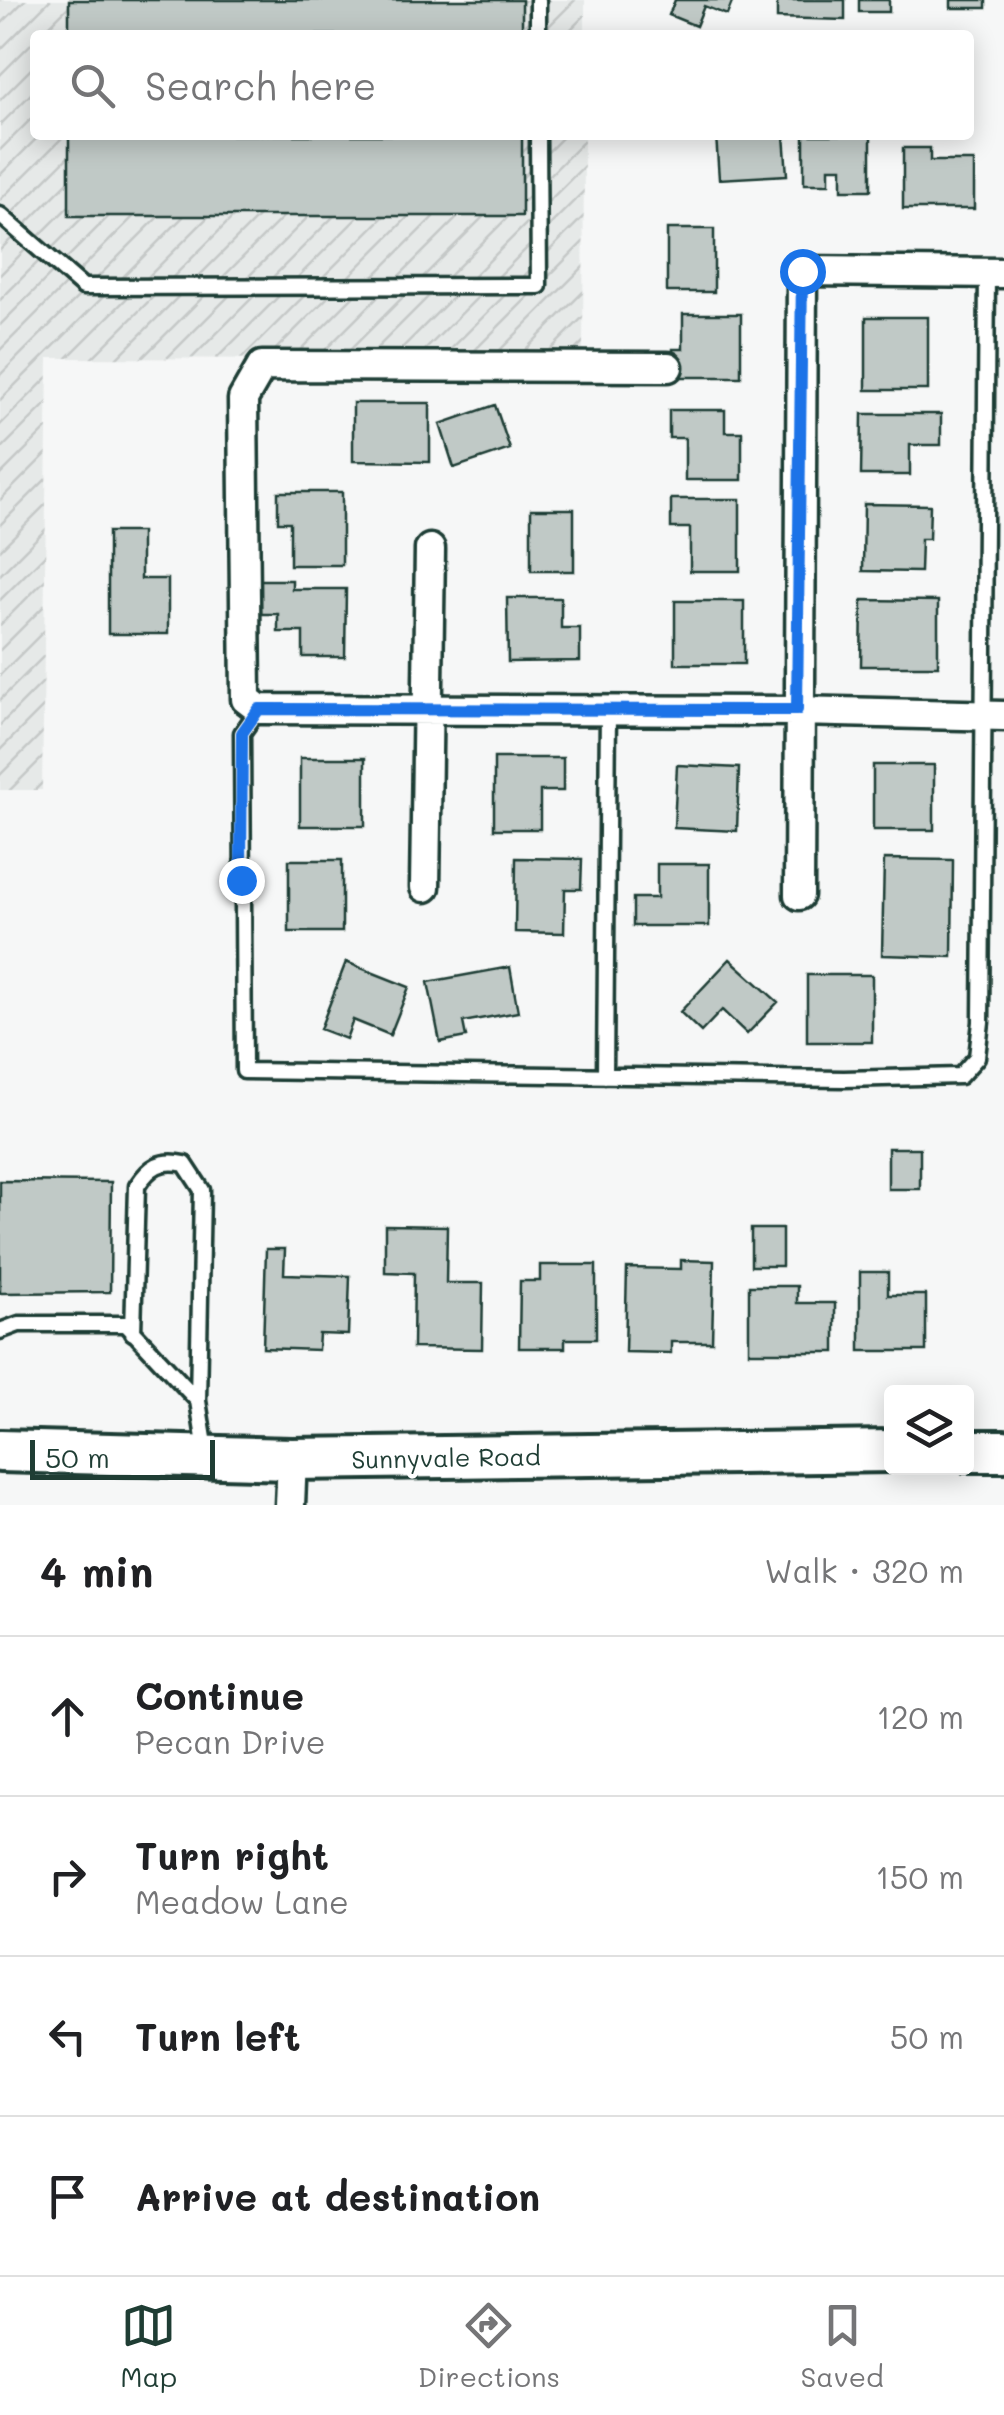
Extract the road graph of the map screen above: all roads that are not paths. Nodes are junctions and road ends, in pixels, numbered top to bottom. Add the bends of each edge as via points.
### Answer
1 (538, 0) edge
2 (538, 30) edge
3 (538, 140) edge
4 (0, 215) edge
5 (996, 273) edge
6 (668, 367) dead end
7 (430, 549) dead end
8 (259, 709) junction
9 (428, 709) junction
10 (608, 710) junction
11 (797, 710) junction
12 (994, 716) edge
13 (426, 886) dead end
14 (799, 895) dead end
15 (605, 1076) junction
16 (130, 1328) junction
17 (0, 1332) edge
18 (198, 1401) junction
19 (974, 1450) edge
20 (0, 1451) edge
21 (884, 1451) edge
22 (1004, 1451) edge
23 (206, 1457) junction
24 (292, 1460) junction
25 (290, 1505) edge

1 - 2 lane
3 - 4 lane via 539,286 83,287
5 - 11 street via 802,271
5 - 12 lane
6 - 8 street via 262,366 244,399 246,699
7 - 9 street
8 - 9 street
8 - 15 lane via 242,733 244,1071
9 - 10 street
9 - 13 street
10 - 11 street
10 - 15 lane
11 - 12 street
11 - 14 street
12 - 15 lane via 978,1057 960,1076
16 - 17 lane via 19,1324
16 - 18 lane
16 - 18 lane via 136,1186 167,1160 185,1164 202,1190
18 - 23 lane
19 - 22 street
20 - 23 street, Sunnyvale Road
21 - 24 street, Sunnyvale Road
23 - 24 street, Sunnyvale Road
24 - 25 street

